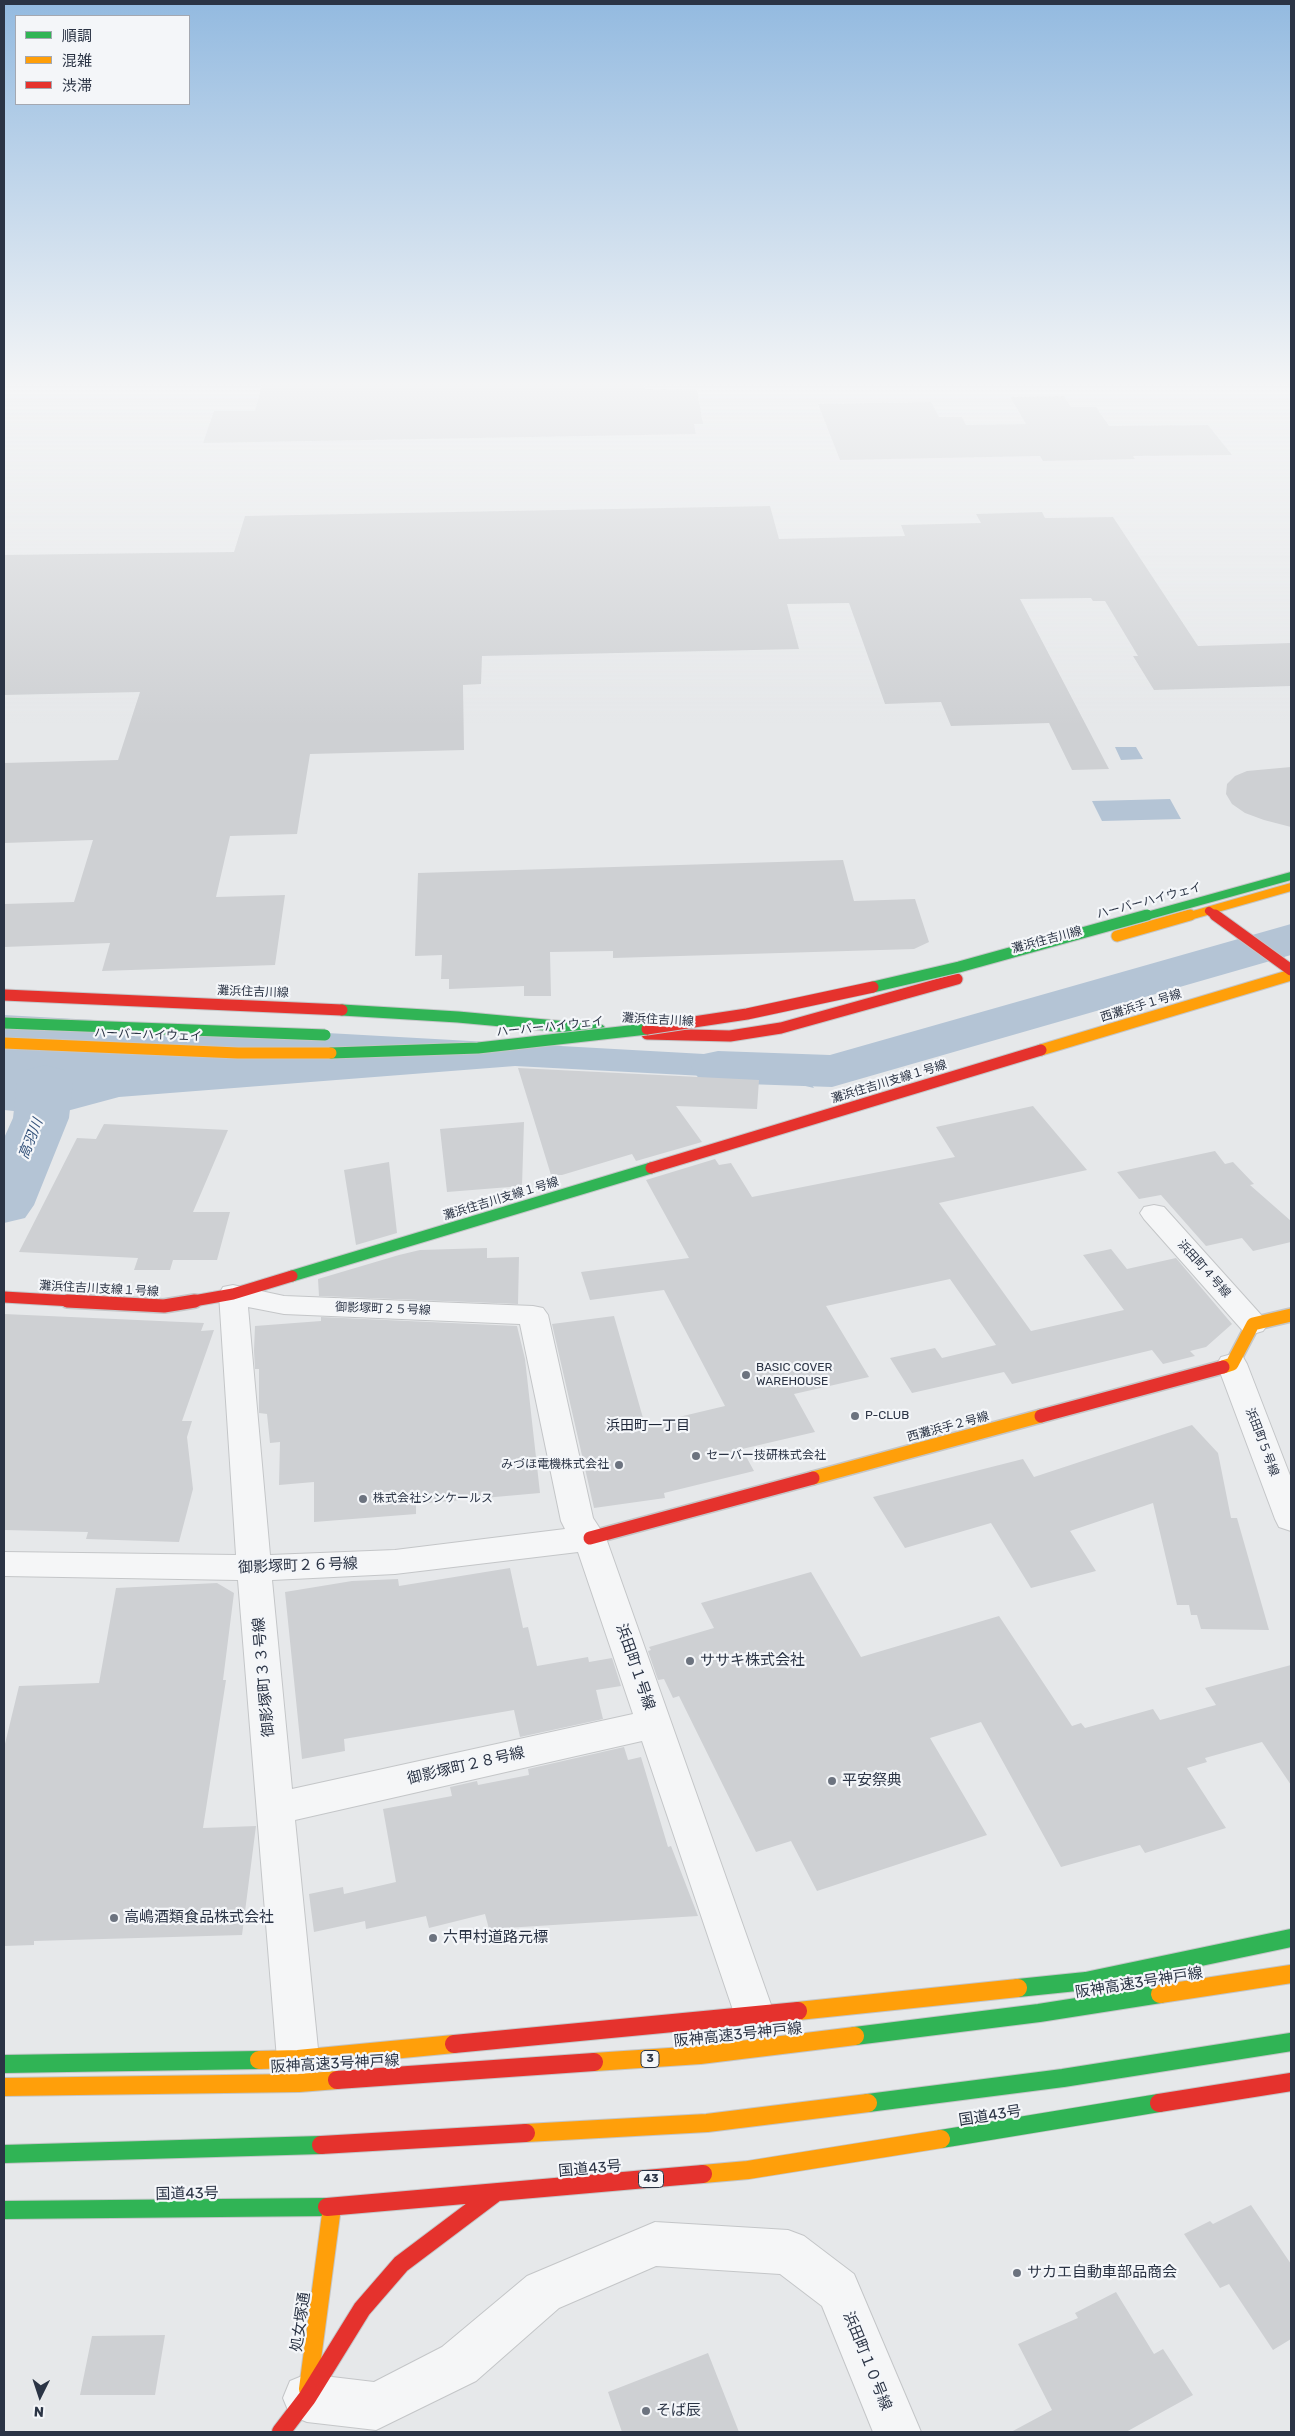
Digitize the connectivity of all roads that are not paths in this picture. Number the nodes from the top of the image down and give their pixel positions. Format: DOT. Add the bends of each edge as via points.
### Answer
graph roads {
  1 [pos="1291,866"];
  2 [pos="1291,876"];
  3 [pos="1291,888"];
  4 [pos="1209,911"];
  5 [pos="1291,970"];
  6 [pos="1291,975"];
  7 [pos="4,995"];
  8 [pos="665,1014"];
  9 [pos="611,1021"];
  10 [pos="4,1023"];
  11 [pos="481,1030"];
  12 [pos="340,1034"];
  13 [pos="4,1043"];
  14 [pos="998,1063"];
  15 [pos="1154,1213"];
  16 [pos="234,1294"];
  17 [pos="4,1297"];
  18 [pos="533,1315"];
  19 [pos="1291,1315"];
  20 [pos="1253,1324"];
  21 [pos="1232,1364"];
  22 [pos="1291,1518"];
  23 [pos="590,1538"];
  24 [pos="4,1564"];
  25 [pos="254,1568"];
  26 [pos="655,1724"];
  27 [pos="277,1808"];
  28 [pos="1291,1938"];
  29 [pos="1291,1974"];
  30 [pos="755,2016"];
  31 [pos="1291,2042"];
  32 [pos="298,2060"];
  33 [pos="4,2064"];
  34 [pos="1291,2082"];
  35 [pos="4,2087"];
  36 [pos="4,2154"];
  37 [pos="496,2192"];
  38 [pos="332,2207"];
  39 [pos="4,2210"];
  40 [pos="294,2415"];
  41 [pos="897,2432"];
  1 -- 8 [label="main road, ハーバーハイウェイ" via="948,960 782,996"];
  2 -- 13 [label="main road, ハーバーハイウェイ, bridge" via="950,970 747,1014 614,1034 478,1048 363,1053 238,1053"];
  3 -- 4 [label="main road, 灘浜住吉川線"];
  4 -- 5 [label="main road"];
  4 -- 7 [label="main road, 灘浜住吉川線" via="781,1028 730,1036 676,1036 327,1009"];
  6 -- 14 [label="main road, 西灘浜手１号線"];
  9 -- 11 [label="main road, ハーバーハイウェイ"];
  10 -- 12 [label="main road, ハーバーハイウェイ, bridge"];
  14 -- 16 [label="main road, 灘浜住吉川支線１号線"];
  15 -- 20 [label="street, 浜田町４号線"];
  16 -- 17 [label="main road, 灘浜住吉川支線１号線" via="164,1306"];
  16 -- 18 [label="street, 御影塚町２５号線" via="284,1305"];
  16 -- 25 [label="street, 御影塚町３３号線"];
  18 -- 23 [label="street, 浜田町１号線" via="577,1521"];
  19 -- 20 [label="main road"];
  20 -- 21 [label="main road"];
  21 -- 22 [label="street, 浜田町５号線"];
  21 -- 23 [label="main road, 西灘浜手２号線"];
  23 -- 25 [label="street, 御影塚町２６号線" via="395,1562"];
  23 -- 26 [label="street, 浜田町１号線"];
  24 -- 25 [label="street, 御影塚町２６号線"];
  25 -- 27 [label="street, 御影塚町３３号線"];
  26 -- 27 [label="street, 御影塚町２８号線"];
  26 -- 30 [label="street, 浜田町１号線"];
  27 -- 32 [label="street, 御影塚町３３号線"];
  28 -- 30 [label="main road" via="1086,1980"];
  29 -- 35 [label="main road, 阪神高速3号神戸線 / 3" via="1039,2013 700,2055 299,2082"];
  30 -- 32 [label="main road"];
  31 -- 36 [label="main road" via="1063,2078 707,2123 302,2146"];
  32 -- 33 [label="main road"];
  34 -- 37 [label="main road, 国道43号 / 43" via="748,2170"];
  37 -- 38 [label="main road, 国道43号 / 43"];
  37 -- 40 [label="main road" via="401,2264 362,2309"];
  38 -- 39 [label="main road, 国道43号 / 43"];
  38 -- 40 [label="main road, 処女塚通"];
  40 -- 41 [label="street, 浜田町１０号線" via="376,2406 459,2364 543,2292 655,2244 788,2252 838,2290"];
}
